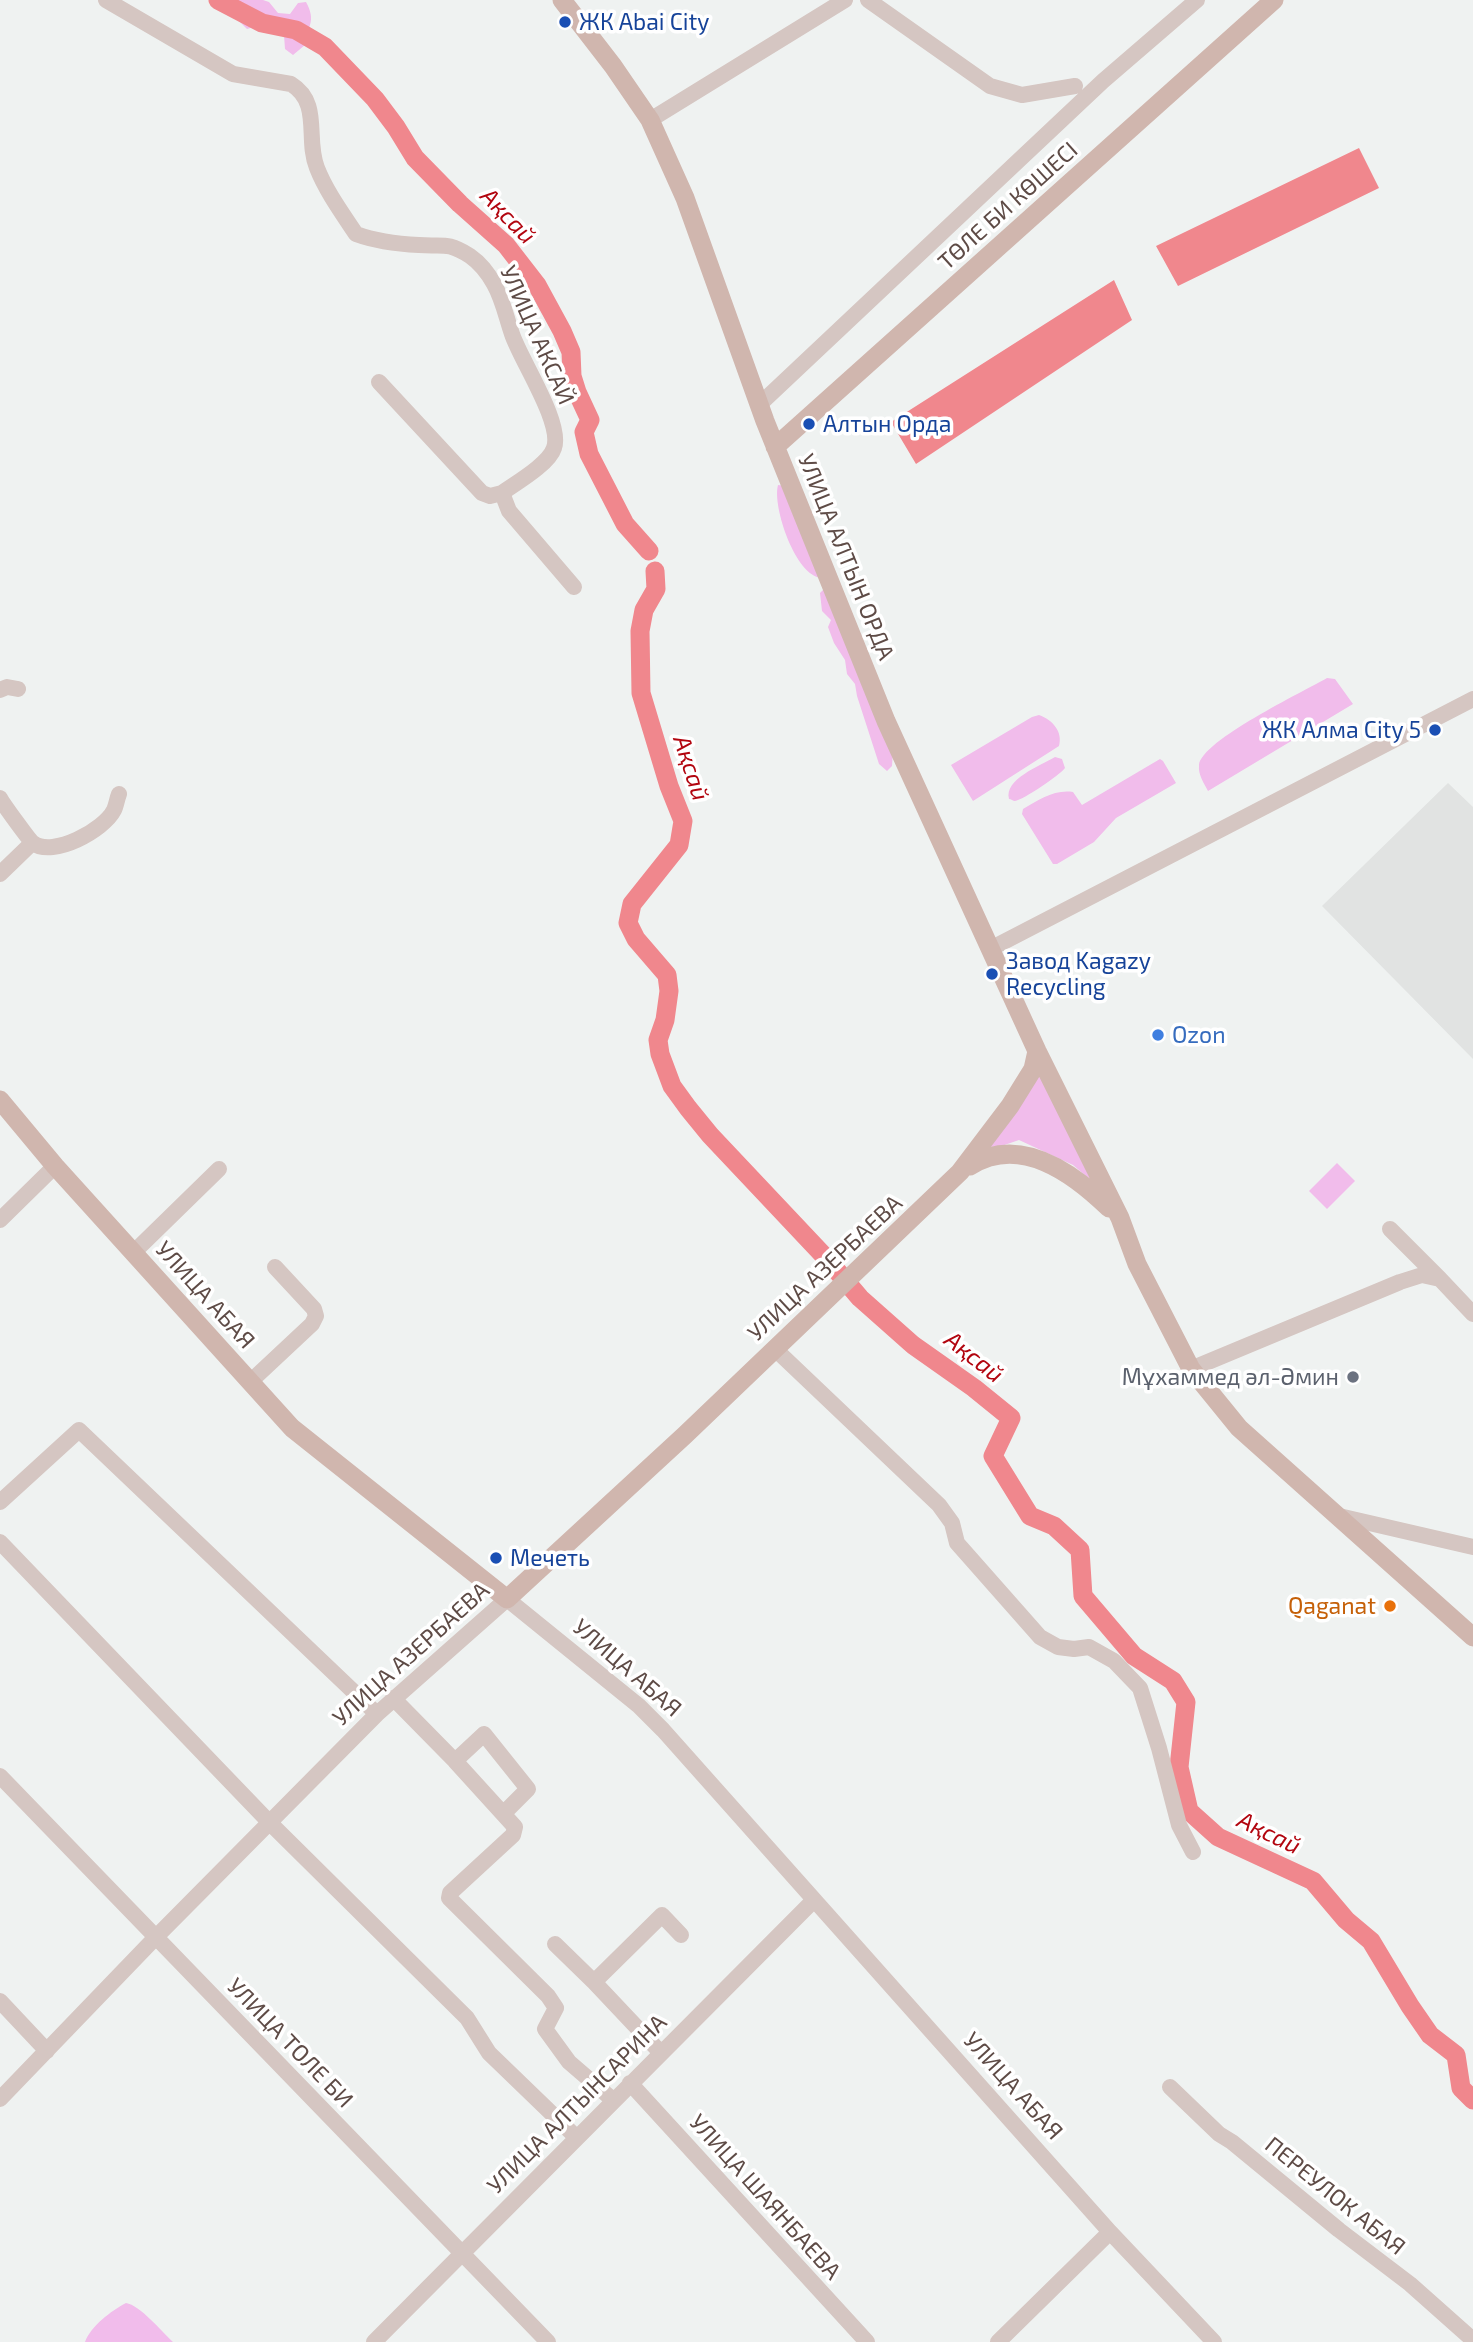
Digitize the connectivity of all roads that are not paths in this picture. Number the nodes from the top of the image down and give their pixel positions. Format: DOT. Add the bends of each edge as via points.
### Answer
graph roads {
  1 [pos="106,0"];
  2 [pos="562,0"];
  3 [pos="845,0"];
  4 [pos="868,0"];
  5 [pos="1197,0"];
  6 [pos="1274,0"];
  7 [pos="1075,86"];
  8 [pos="650,120"];
  9 [pos="379,382"];
  10 [pos="759,405"];
  11 [pos="775,447"];
  12 [pos="502,494"];
  13 [pos="575,587"];
  14 [pos="0,690"];
  15 [pos="18,690"];
  16 [pos="1473,699"];
  17 [pos="119,794"];
  18 [pos="0,798"];
  19 [pos="32,843"];
  20 [pos="0,874"];
  21 [pos="990,949"];
  22 [pos="1037,1051"];
  23 [pos="0,1100"];
  24 [pos="55,1166"];
  25 [pos="219,1169"];
  26 [pos="960,1172"];
  27 [pos="1119,1218"];
  28 [pos="0,1220"];
  29 [pos="1390,1229"];
  30 [pos="134,1253"];
  31 [pos="275,1266"];
  32 [pos="1440,1279"];
  33 [pos="1473,1314"];
  34 [pos="775,1349"];
  35 [pos="1191,1369"];
  36 [pos="250,1382"];
  37 [pos="0,1502"];
  38 [pos="1339,1516"];
  39 [pos="0,1542"];
  40 [pos="1473,1547"];
  41 [pos="507,1599"];
  42 [pos="1473,1637"];
  43 [pos="393,1698"];
  44 [pos="377,1714"];
  45 [pos="455,1761"];
  46 [pos="0,1776"];
  47 [pos="504,1814"];
  48 [pos="270,1823"];
  49 [pos="1193,1852"];
  50 [pos="814,1900"];
  51 [pos="681,1936"];
  52 [pos="156,1937"];
  53 [pos="555,1944"];
  54 [pos="594,1982"];
  55 [pos="0,2001"];
  56 [pos="47,2051"];
  57 [pos="661,2053"];
  58 [pos="630,2083"];
  59 [pos="1170,2087"];
  60 [pos="0,2099"];
  61 [pos="613,2100"];
  62 [pos="576,2137"];
  63 [pos="1110,2232"];
  64 [pos="461,2254"];
  65 [pos="1473,2340"];
  66 [pos="374,2342"];
  67 [pos="548,2342"];
  68 [pos="867,2342"];
  69 [pos="998,2342"];
  70 [pos="1214,2342"];
  1 -- 12 [label="street, УЛИЦА АКСАЙ" via="233,74 299,89 310,105 315,165 356,234 421,246 452,246 483,268 555,435 550,456"];
  2 -- 8 [label="main road, УЛИЦА АЛТЫН ОРДА"];
  3 -- 8 [label="street"];
  4 -- 7 [label="street" via="990,86 1022,95"];
  5 -- 10 [label="street, ТӨЛЕ БИ КӨШЕСІ" via="1103,81"];
  6 -- 11 [label="main road, ТӨЛЕ БИ КӨШЕСІ"];
  8 -- 10 [label="main road, УЛИЦА АЛТЫН ОРДА" via="685,198"];
  9 -- 12 [label="street" via="482,493"];
  10 -- 11 [label="main road, УЛИЦА АЛТЫН ОРДА"];
  11 -- 21 [label="main road, УЛИЦА АЛТЫН ОРДА" via="886,721"];
  12 -- 13 [label="street" via="509,511"];
  14 -- 15 [label="street"];
  16 -- 21 [label="street"];
  17 -- 19 [label="street" via="114,811 96,829 71,843 45,847"];
  18 -- 19 [label="street"];
  19 -- 20 [label="street"];
  21 -- 22 [label="main road, УЛИЦА АЛТЫН ОРДА"];
  22 -- 26 [label="main road, УЛИЦА АЗЕРБАЕВА" via="1033,1069 1010,1106"];
  22 -- 27 [label="main road, УЛИЦА АЛТЫН ОРДА"];
  23 -- 24 [label="main road, УЛИЦА АБАЯ"];
  24 -- 28 [label="street"];
  24 -- 30 [label="main road, УЛИЦА АБАЯ"];
  25 -- 30 [label="street"];
  26 -- 27 [label="main road, УЛИЦА АЗЕРБАЕВА" via="983,1158 1022,1154 1085,1185"];
  26 -- 34 [label="main road, УЛИЦА АЗЕРБАЕВА"];
  27 -- 35 [label="main road, УЛИЦА АЛТЫН ОРДА" via="1137,1264"];
  29 -- 32 [label="street"];
  30 -- 36 [label="main road, УЛИЦА АБАЯ"];
  31 -- 36 [label="street" via="316,1316"];
  32 -- 33 [label="street"];
  32 -- 35 [label="street" via="1422,1275 1400,1282"];
  34 -- 41 [label="main road, УЛИЦА АЗЕРБАЕВА"];
  34 -- 49 [label="street" via="939,1505 952,1523 957,1543 1040,1637 1058,1647 1089,1647 1114,1661 1140,1688 1179,1825"];
  35 -- 38 [label="main road, УЛИЦА АЛТЫН ОРДА" via="1239,1428"];
  36 -- 41 [label="main road, УЛИЦА АБАЯ" via="292,1428"];
  37 -- 44 [label="street" via="79,1430"];
  38 -- 40 [label="street"];
  38 -- 42 [label="main road, УЛИЦА АЛТЫН ОРДА"];
  39 -- 48 [label="street"];
  41 -- 43 [label="street, УЛИЦА АЗЕРБАЕВА"];
  41 -- 50 [label="street, УЛИЦА АБАЯ" via="639,1706"];
  43 -- 44 [label="street, УЛИЦА АЗЕРБАЕВА"];
  43 -- 45 [label="street"];
  44 -- 48 [label="street, УЛИЦА АЗЕРБАЕВА"];
  45 -- 47 [label="street"];
  45 -- 47 [label="street" via="484,1734 528,1789"];
  46 -- 52 [label="street, УЛИЦА ТОЛЕ БИ"];
  47 -- 61 [label="street" via="515,1827 513,1835 449,1898 548,1996 556,2008 545,2029 569,2062"];
  48 -- 52 [label="street, УЛИЦА АЗЕРБАЕВА"];
  48 -- 62 [label="street" via="467,2018 489,2053"];
  50 -- 57 [label="street, УЛИЦА АЛТЫНСАРИНА"];
  50 -- 63 [label="street, УЛИЦА АБАЯ"];
  51 -- 54 [label="street" via="662,1915"];
  52 -- 56 [label="street, УЛИЦА АЗЕРБАЕВА"];
  52 -- 64 [label="street, УЛИЦА ТОЛЕ БИ"];
  53 -- 54 [label="street"];
  54 -- 57 [label="street"];
  55 -- 56 [label="street"];
  56 -- 60 [label="street, УЛИЦА АЗЕРБАЕВА"];
  57 -- 58 [label="street, УЛИЦА АЛТЫНСАРИНА"];
  58 -- 61 [label="street, УЛИЦА АЛТЫНСАРИНА"];
  58 -- 68 [label="street, УЛИЦА ШАЯНБАЕВА"];
  59 -- 65 [label="street, ПЕРЕУЛОК АБАЯ" via="1219,2134 1410,2284"];
  61 -- 62 [label="street, УЛИЦА АЛТЫНСАРИНА"];
  62 -- 64 [label="street, УЛИЦА АЛТЫНСАРИНА"];
  63 -- 69 [label="street"];
  63 -- 70 [label="street, УЛИЦА АБАЯ"];
  64 -- 66 [label="street, УЛИЦА АЛТЫНСАРИНА"];
  64 -- 67 [label="street, УЛИЦА ТОЛЕ БИ"];
}
